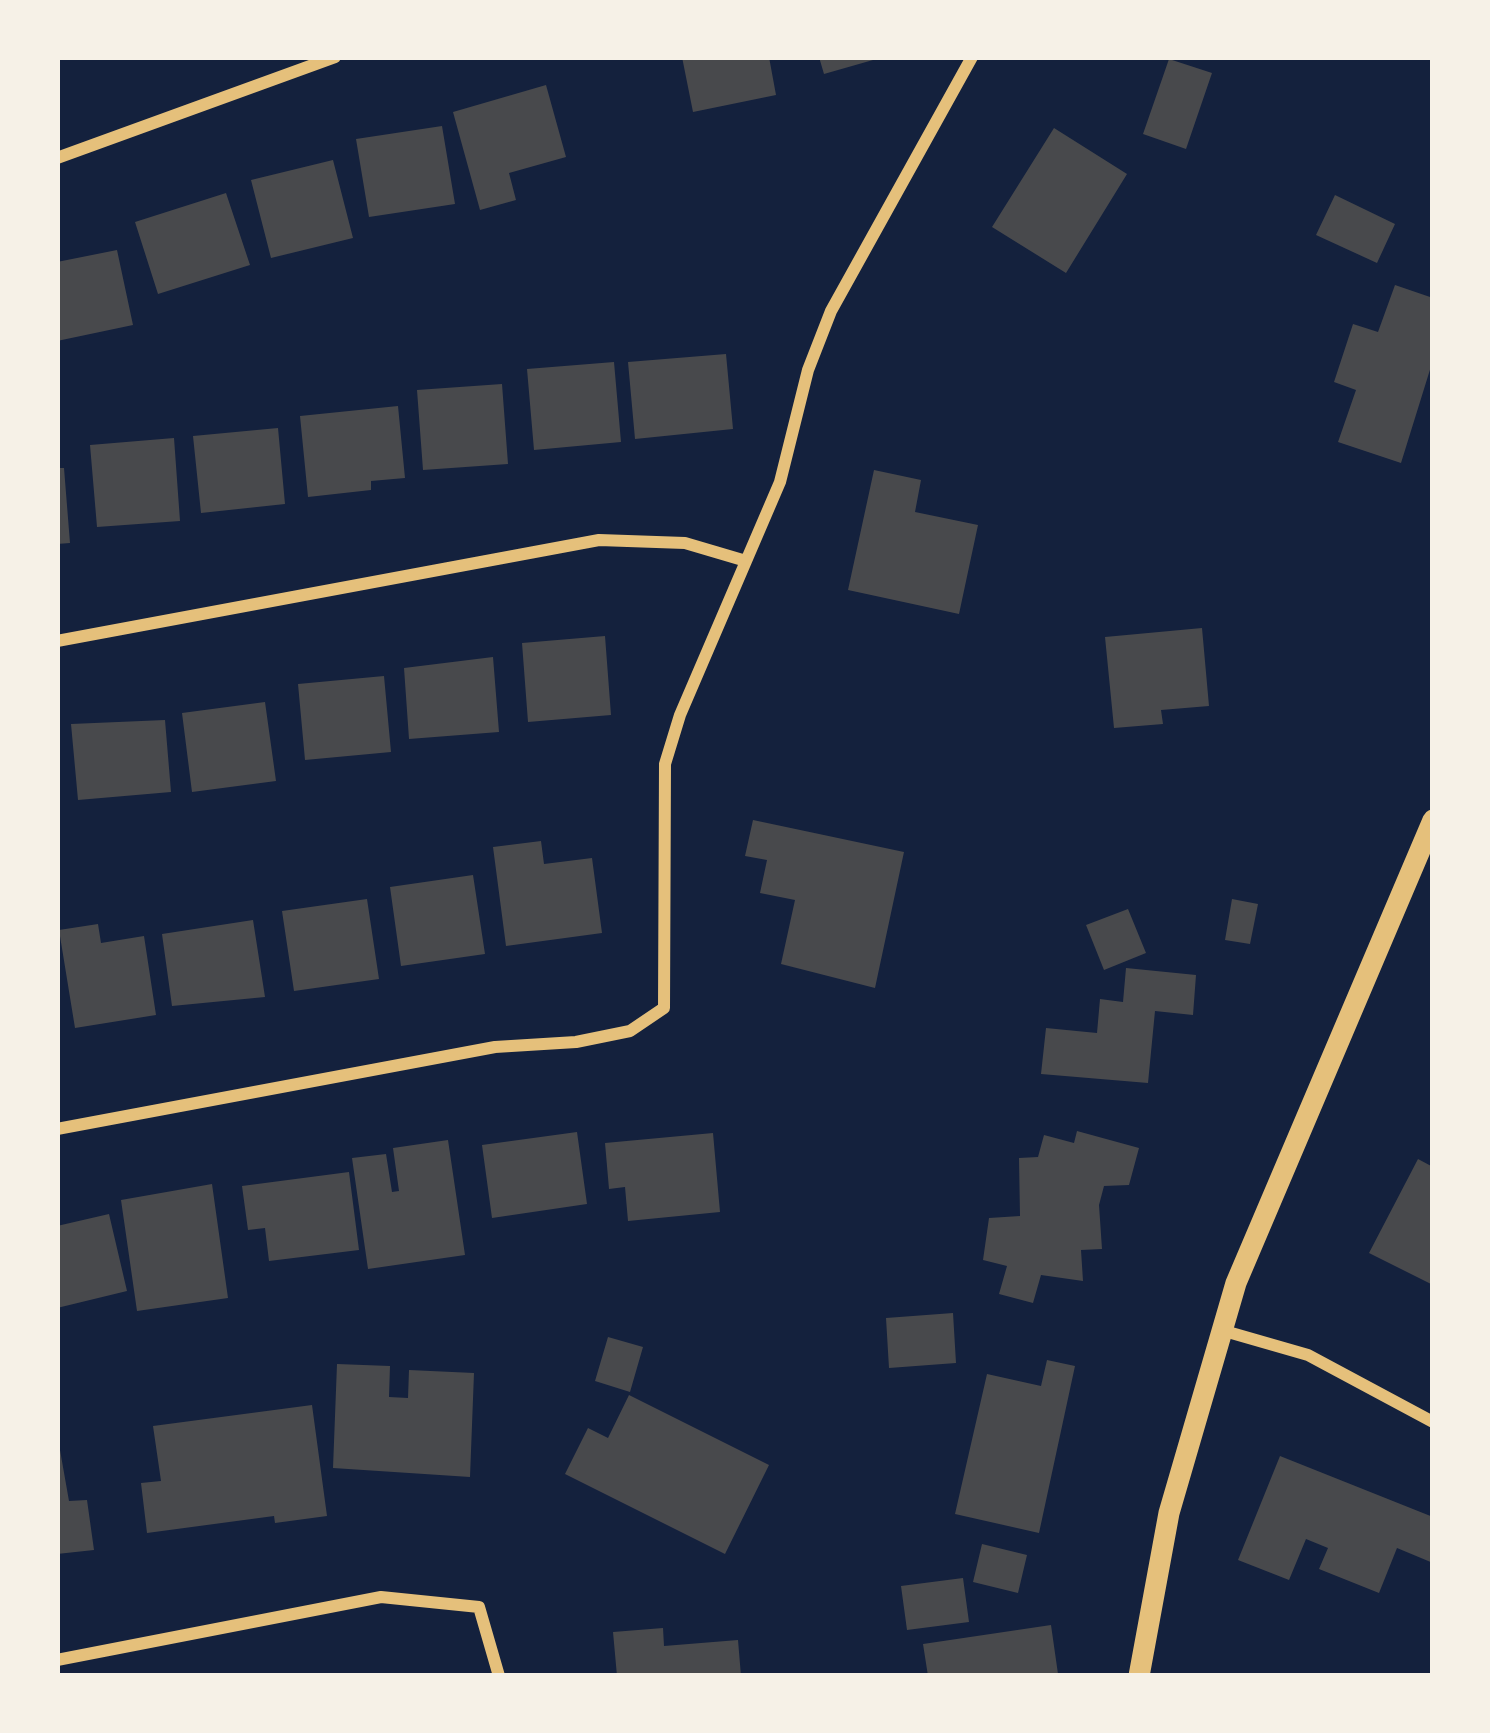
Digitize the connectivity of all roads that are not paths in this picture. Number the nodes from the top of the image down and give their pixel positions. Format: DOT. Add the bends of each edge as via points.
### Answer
graph roads {
  1 [pos="335,57"];
  2 [pos="972,57"];
  3 [pos="57,158"];
  4 [pos="746,561"];
  5 [pos="57,641"];
  6 [pos="1433,820"];
  7 [pos="57,1129"];
  8 [pos="1220,1330"];
  9 [pos="1433,1422"];
  10 [pos="57,1660"];
  11 [pos="499,1676"];
  12 [pos="1139,1676"];
  1 -- 3 [label="street"];
  2 -- 4 [label="street" via="831,311 780,482"];
  4 -- 5 [label="street" via="685,543 599,540"];
  4 -- 7 [label="street" via="665,764 664,1008 612,1035 495,1047"];
  6 -- 8 [label="street"];
  8 -- 9 [label="street" via="1308,1355"];
  8 -- 12 [label="street" via="1169,1514"];
  10 -- 11 [label="street" via="381,1597 478,1607"];
}
